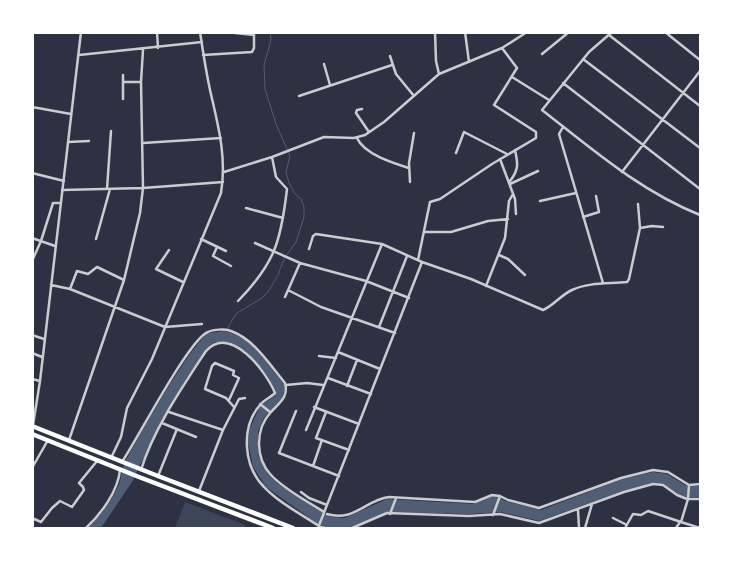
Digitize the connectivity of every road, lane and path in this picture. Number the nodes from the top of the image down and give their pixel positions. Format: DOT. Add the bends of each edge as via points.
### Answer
graph roads {
  1 [pos="81,32"];
  2 [pos="157,32"];
  3 [pos="200,32"];
  4 [pos="226,32"];
  5 [pos="435,32"];
  6 [pos="465,32"];
  7 [pos="569,32"];
  8 [pos="612,32"];
  9 [pos="666,32"];
  10 [pos="526,33"];
  11 [pos="254,34"];
  12 [pos="608,35"];
  13 [pos="202,42"];
  14 [pos="158,48"];
  15 [pos="502,48"];
  16 [pos="142,50"];
  17 [pos="542,54"];
  18 [pos="78,55"];
  19 [pos="204,56"];
  20 [pos="390,56"];
  21 [pos="583,59"];
  22 [pos="700,60"];
  23 [pos="469,62"];
  24 [pos="324,64"];
  25 [pos="392,65"];
  26 [pos="700,71"];
  27 [pos="439,74"];
  28 [pos="123,75"];
  29 [pos="512,77"];
  30 [pos="123,82"];
  31 [pos="141,82"];
  32 [pos="563,83"];
  33 [pos="330,84"];
  34 [pos="684,93"];
  35 [pos="299,96"];
  36 [pos="414,96"];
  37 [pos="123,99"];
  38 [pos="549,100"];
  39 [pos="700,106"];
  40 [pos="32,107"];
  41 [pos="362,109"];
  42 [pos="71,114"];
  43 [pos="663,120"];
  44 [pos="563,127"];
  45 [pos="111,131"];
  46 [pos="369,132"];
  47 [pos="414,133"];
  48 [pos="221,138"];
  49 [pos="357,138"];
  50 [pos="89,141"];
  51 [pos="68,142"];
  52 [pos="142,142"];
  53 [pos="643,145"];
  54 [pos="700,148"];
  55 [pos="515,150"];
  56 [pos="456,152"];
  57 [pos="507,154"];
  58 [pos="272,158"];
  59 [pos="500,159"];
  60 [pos="409,168"];
  61 [pos="538,171"];
  62 [pos="224,172"];
  63 [pos="622,172"];
  64 [pos="32,173"];
  65 [pos="64,181"];
  66 [pos="223,182"];
  67 [pos="410,182"];
  68 [pos="510,182"];
  69 [pos="143,188"];
  70 [pos="108,189"];
  71 [pos="700,189"];
  72 [pos="62,190"];
  73 [pos="576,193"];
  74 [pos="514,194"];
  75 [pos="596,196"];
  76 [pos="540,202"];
  77 [pos="61,203"];
  78 [pos="638,204"];
  79 [pos="246,208"];
  80 [pos="516,214"];
  81 [pos="700,215"];
  82 [pos="583,216"];
  83 [pos="283,218"];
  84 [pos="508,219"];
  85 [pos="663,227"];
  86 [pos="640,228"];
  87 [pos="424,232"];
  88 [pos="32,238"];
  89 [pos="96,239"];
  90 [pos="201,239"];
  91 [pos="41,241"];
  92 [pos="255,243"];
  93 [pos="382,244"];
  94 [pos="55,246"];
  95 [pos="217,247"];
  96 [pos="309,249"];
  97 [pos="169,250"];
  98 [pos="226,251"];
  99 [pos="274,251"];
  100 [pos="499,255"];
  101 [pos="407,256"];
  102 [pos="418,260"];
  103 [pos="32,261"];
  104 [pos="422,262"];
  105 [pos="300,263"];
  106 [pos="231,266"];
  107 [pos="525,275"];
  108 [pos="124,280"];
  109 [pos="366,281"];
  110 [pos="183,282"];
  111 [pos="602,283"];
  112 [pos="51,285"];
  113 [pos="486,286"];
  114 [pos="70,289"];
  115 [pos="288,290"];
  116 [pos="393,292"];
  117 [pos="285,297"];
  118 [pos="409,298"];
  119 [pos="238,301"];
  120 [pos="115,307"];
  121 [pos="352,317"];
  122 [pos="202,324"];
  123 [pos="165,326"];
  124 [pos="380,328"];
  125 [pos="394,333"];
  126 [pos="32,334"];
  127 [pos="44,339"];
  128 [pos="338,352"];
  129 [pos="32,353"];
  130 [pos="319,356"];
  131 [pos="42,357"];
  132 [pos="336,358"];
  133 [pos="357,360"];
  134 [pos="380,370"];
  135 [pos="328,378"];
  136 [pos="32,379"];
  137 [pos="40,381"];
  138 [pos="286,385"];
  139 [pos="323,385"];
  140 [pos="347,386"];
  141 [pos="371,394"];
  142 [pos="244,398"];
  143 [pos="229,400"];
  144 [pos="260,404"];
  145 [pos="234,407"];
  146 [pos="314,407"];
  147 [pos="169,412"];
  148 [pos="270,412"];
  149 [pos="296,412"];
  150 [pos="326,412"];
  151 [pos="162,423"];
  152 [pos="359,424"];
  153 [pos="33,426"];
  154 [pos="177,429"];
  155 [pos="223,430"];
  156 [pos="306,430"];
  157 [pos="32,434"];
  158 [pos="196,437"];
  159 [pos="48,440"];
  160 [pos="69,440"];
  161 [pos="322,440"];
  162 [pos="66,448"];
  163 [pos="349,450"];
  164 [pos="111,458"];
  165 [pos="97,461"];
  166 [pos="122,462"];
  167 [pos="313,466"];
  168 [pos="32,468"];
  169 [pos="120,470"];
  170 [pos="141,470"];
  171 [pos="158,476"];
  172 [pos="339,476"];
  173 [pos="700,484"];
  174 [pos="689,485"];
  175 [pos="198,492"];
  176 [pos="301,492"];
  177 [pos="500,496"];
  178 [pos="396,498"];
  179 [pos="688,499"];
  180 [pos="700,499"];
  181 [pos="592,504"];
  182 [pos="327,505"];
  183 [pos="578,510"];
  184 [pos="326,513"];
  185 [pos="390,514"];
  186 [pos="492,515"];
  187 [pos="32,518"];
  188 [pos="613,518"];
  189 [pos="270,520"];
  190 [pos="680,522"];
  191 [pos="627,525"];
  192 [pos="267,526"];
  193 [pos="86,528"];
  194 [pos="273,528"];
  195 [pos="293,528"];
  196 [pos="321,528"];
  197 [pos="352,528"];
  198 [pos="578,528"];
  199 [pos="585,528"];
  200 [pos="625,528"];
  201 [pos="676,528"];
  202 [pos="700,528"];
  1 -- 18 [label="street"];
  2 -- 14 [label="street"];
  3 -- 13 [label="street"];
  4 -- 11 [label="street"];
  5 -- 27 [label="street"];
  6 -- 23 [label="street"];
  7 -- 17 [label="street"];
  8 -- 12 [label="street"];
  9 -- 22 [label="street"];
  10 -- 15 [label="street"];
  11 -- 19 [label="street" via="252,52"];
  12 -- 21 [label="street"];
  12 -- 34 [label="street"];
  13 -- 14 [label="street"];
  13 -- 19 [label="street"];
  14 -- 16 [label="street"];
  15 -- 23 [label="street"];
  15 -- 29 [label="street" via="516,64"];
  16 -- 18 [label="street"];
  16 -- 31 [label="street"];
  18 -- 42 [label="street"];
  19 -- 48 [label="street"];
  20 -- 25 [label="street"];
  21 -- 32 [label="street"];
  21 -- 43 [label="street"];
  23 -- 27 [label="street"];
  24 -- 33 [label="street"];
  25 -- 33 [label="street"];
  25 -- 36 [label="street"];
  26 -- 34 [label="street"];
  27 -- 36 [label="street"];
  28 -- 30 [label="street"];
  29 -- 38 [label="street"];
  29 -- 55 [label="street" via="494,105 536,134 534,140"];
  30 -- 31 [label="street"];
  30 -- 37 [label="street"];
  31 -- 52 [label="street"];
  32 -- 38 [label="street"];
  32 -- 53 [label="street"];
  33 -- 35 [label="street"];
  34 -- 39 [label="street"];
  34 -- 43 [label="street"];
  36 -- 46 [label="street"];
  38 -- 44 [label="street" via="542,110"];
  40 -- 42 [label="street"];
  41 -- 46 [label="street" via="356,113"];
  42 -- 51 [label="street"];
  43 -- 53 [label="street"];
  43 -- 54 [label="street"];
  44 -- 63 [label="street"];
  44 -- 73 [label="street" via="559,134"];
  45 -- 70 [label="street"];
  46 -- 49 [label="street"];
  47 -- 60 [label="street"];
  48 -- 52 [label="street"];
  48 -- 62 [label="street"];
  49 -- 58 [label="street" via="324,137"];
  49 -- 60 [label="street" via="382,159"];
  50 -- 51 [label="street"];
  51 -- 65 [label="street"];
  52 -- 69 [label="street"];
  53 -- 63 [label="street"];
  53 -- 71 [label="street"];
  55 -- 57 [label="street"];
  55 -- 68 [label="street" via="518,164"];
  56 -- 57 [label="street" via="464,132"];
  57 -- 59 [label="street"];
  58 -- 62 [label="street"];
  58 -- 83 [label="street" via="276,177 287,189"];
  59 -- 68 [label="street"];
  59 -- 87 [label="street" via="440,199 430,202"];
  60 -- 67 [label="street"];
  61 -- 68 [label="street"];
  62 -- 66 [label="street"];
  63 -- 81 [label="street" via="653,192"];
  64 -- 65 [label="street"];
  65 -- 72 [label="street"];
  66 -- 69 [label="street"];
  66 -- 90 [label="street"];
  68 -- 74 [label="street"];
  69 -- 70 [label="street"];
  69 -- 108 [label="street"];
  70 -- 72 [label="street"];
  70 -- 89 [label="street"];
  72 -- 77 [label="street"];
  73 -- 76 [label="street"];
  73 -- 82 [label="street"];
  74 -- 80 [label="street"];
  74 -- 84 [label="street" via="509,200"];
  75 -- 82 [label="street" via="599,212"];
  77 -- 91 [label="street" via="53,202"];
  77 -- 94 [label="street"];
  78 -- 86 [label="street"];
  79 -- 83 [label="street"];
  82 -- 111 [label="street"];
  83 -- 99 [label="street"];
  84 -- 87 [label="street" via="451,232"];
  84 -- 100 [label="street"];
  85 -- 86 [label="street"];
  86 -- 111 [label="street" via="627,282"];
  87 -- 102 [label="street"];
  88 -- 91 [label="street"];
  90 -- 95 [label="street"];
  90 -- 110 [label="street"];
  91 -- 94 [label="street"];
  91 -- 103 [label="street"];
  92 -- 99 [label="street"];
  93 -- 96 [label="street" via="316,234"];
  93 -- 101 [label="street"];
  93 -- 109 [label="street"];
  94 -- 112 [label="street"];
  95 -- 98 [label="street"];
  95 -- 106 [label="street" via="213,256"];
  97 -- 110 [label="street" via="156,270"];
  99 -- 105 [label="street"];
  99 -- 119 [label="street" via="261,276"];
  100 -- 107 [label="street"];
  100 -- 113 [label="street"];
  101 -- 102 [label="street"];
  101 -- 116 [label="street"];
  102 -- 104 [label="street"];
  104 -- 113 [label="street"];
  104 -- 118 [label="street"];
  105 -- 109 [label="street"];
  105 -- 115 [label="street"];
  108 -- 114 [label="street" via="97,267 88,274 77,271"];
  108 -- 120 [label="street"];
  109 -- 116 [label="street"];
  109 -- 121 [label="street"];
  110 -- 123 [label="street"];
  111 -- 113 [label="street" via="573,290 543,310"];
  112 -- 114 [label="street"];
  112 -- 127 [label="street"];
  114 -- 120 [label="street"];
  115 -- 117 [label="street"];
  115 -- 121 [label="street" via="321,307"];
  116 -- 118 [label="street"];
  116 -- 124 [label="street"];
  118 -- 125 [label="street"];
  120 -- 123 [label="street"];
  120 -- 160 [label="street"];
  121 -- 124 [label="street"];
  121 -- 128 [label="street"];
  122 -- 123 [label="street"];
  123 -- 164 [label="street" via="127,408 121,437"];
  124 -- 125 [label="street"];
  125 -- 134 [label="street"];
  126 -- 127 [label="street"];
  127 -- 131 [label="street"];
  128 -- 132 [label="street"];
  128 -- 133 [label="street"];
  129 -- 131 [label="street"];
  130 -- 132 [label="street"];
  131 -- 137 [label="street"];
  132 -- 135 [label="street"];
  133 -- 134 [label="street"];
  133 -- 140 [label="street"];
  134 -- 141 [label="street"];
  135 -- 139 [label="street"];
  135 -- 140 [label="street"];
  136 -- 137 [label="street"];
  137 -- 153 [label="street"];
  138 -- 139 [label="street"];
  138 -- 148 [label="street" via="284,399"];
  138 -- 166 [label="street" via="251,343 230,330 208,332 196,342"];
  139 -- 146 [label="street"];
  140 -- 141 [label="street"];
  141 -- 152 [label="street"];
  142 -- 145 [label="street" via="239,398"];
  143 -- 143 [label="street" via="205,388 215,364 234,371 233,375 239,378"];
  143 -- 145 [label="street"];
  144 -- 147 [label="street" via="275,393 266,376 244,352 221,343 206,352"];
  144 -- 148 [label="street"];
  144 -- 196 [label="street" via="246,436 252,468 265,488"];
  145 -- 155 [label="street"];
  146 -- 150 [label="street"];
  146 -- 156 [label="street"];
  147 -- 151 [label="street"];
  147 -- 155 [label="street"];
  148 -- 184 [label="street" via="262,424 259,439 265,466 279,482"];
  149 -- 167 [label="street" via="279,453"];
  150 -- 152 [label="street"];
  150 -- 161 [label="street" via="316,438"];
  151 -- 154 [label="street"];
  151 -- 170 [label="street"];
  152 -- 163 [label="street"];
  153 -- 160 [label="main road"];
  154 -- 158 [label="street"];
  154 -- 171 [label="street"];
  155 -- 175 [label="street"];
  157 -- 159 [label="main road"];
  159 -- 162 [label="main road"];
  159 -- 168 [label="street"];
  160 -- 162 [label="main road"];
  160 -- 164 [label="main road"];
  161 -- 163 [label="street"];
  161 -- 167 [label="street"];
  162 -- 165 [label="main road"];
  163 -- 172 [label="street"];
  164 -- 166 [label="main road"];
  165 -- 169 [label="main road"];
  165 -- 187 [label="street" via="79,483 84,490 72,507 60,501 41,522"];
  166 -- 170 [label="main road"];
  167 -- 172 [label="street"];
  169 -- 192 [label="main road"];
  169 -- 193 [label="street" via="112,494"];
  170 -- 171 [label="main road"];
  171 -- 175 [label="main road"];
  172 -- 182 [label="street"];
  173 -- 174 [label="street"];
  174 -- 177 [label="street" via="668,472 657,470 621,478 542,508"];
  174 -- 179 [label="street"];
  175 -- 189 [label="main road"];
  176 -- 182 [label="street"];
  177 -- 178 [label="street" via="492,495 475,502"];
  177 -- 186 [label="street"];
  178 -- 184 [label="street" via="386,497 345,516"];
  178 -- 185 [label="street"];
  179 -- 180 [label="street"];
  179 -- 181 [label="street" via="663,485 653,484"];
  179 -- 190 [label="street"];
  181 -- 183 [label="street"];
  181 -- 199 [label="street"];
  182 -- 184 [label="street"];
  183 -- 186 [label="street" via="539,523 505,514"];
  183 -- 198 [label="street"];
  184 -- 196 [label="street"];
  185 -- 186 [label="street"];
  185 -- 197 [label="street"];
  188 -- 191 [label="street"];
  189 -- 192 [label="main road"];
  189 -- 195 [label="main road"];
  190 -- 191 [label="street" via="648,511 641,515 633,514"];
  190 -- 201 [label="street"];
  190 -- 202 [label="street"];
  191 -- 200 [label="street"];
  192 -- 194 [label="main road"];
}
